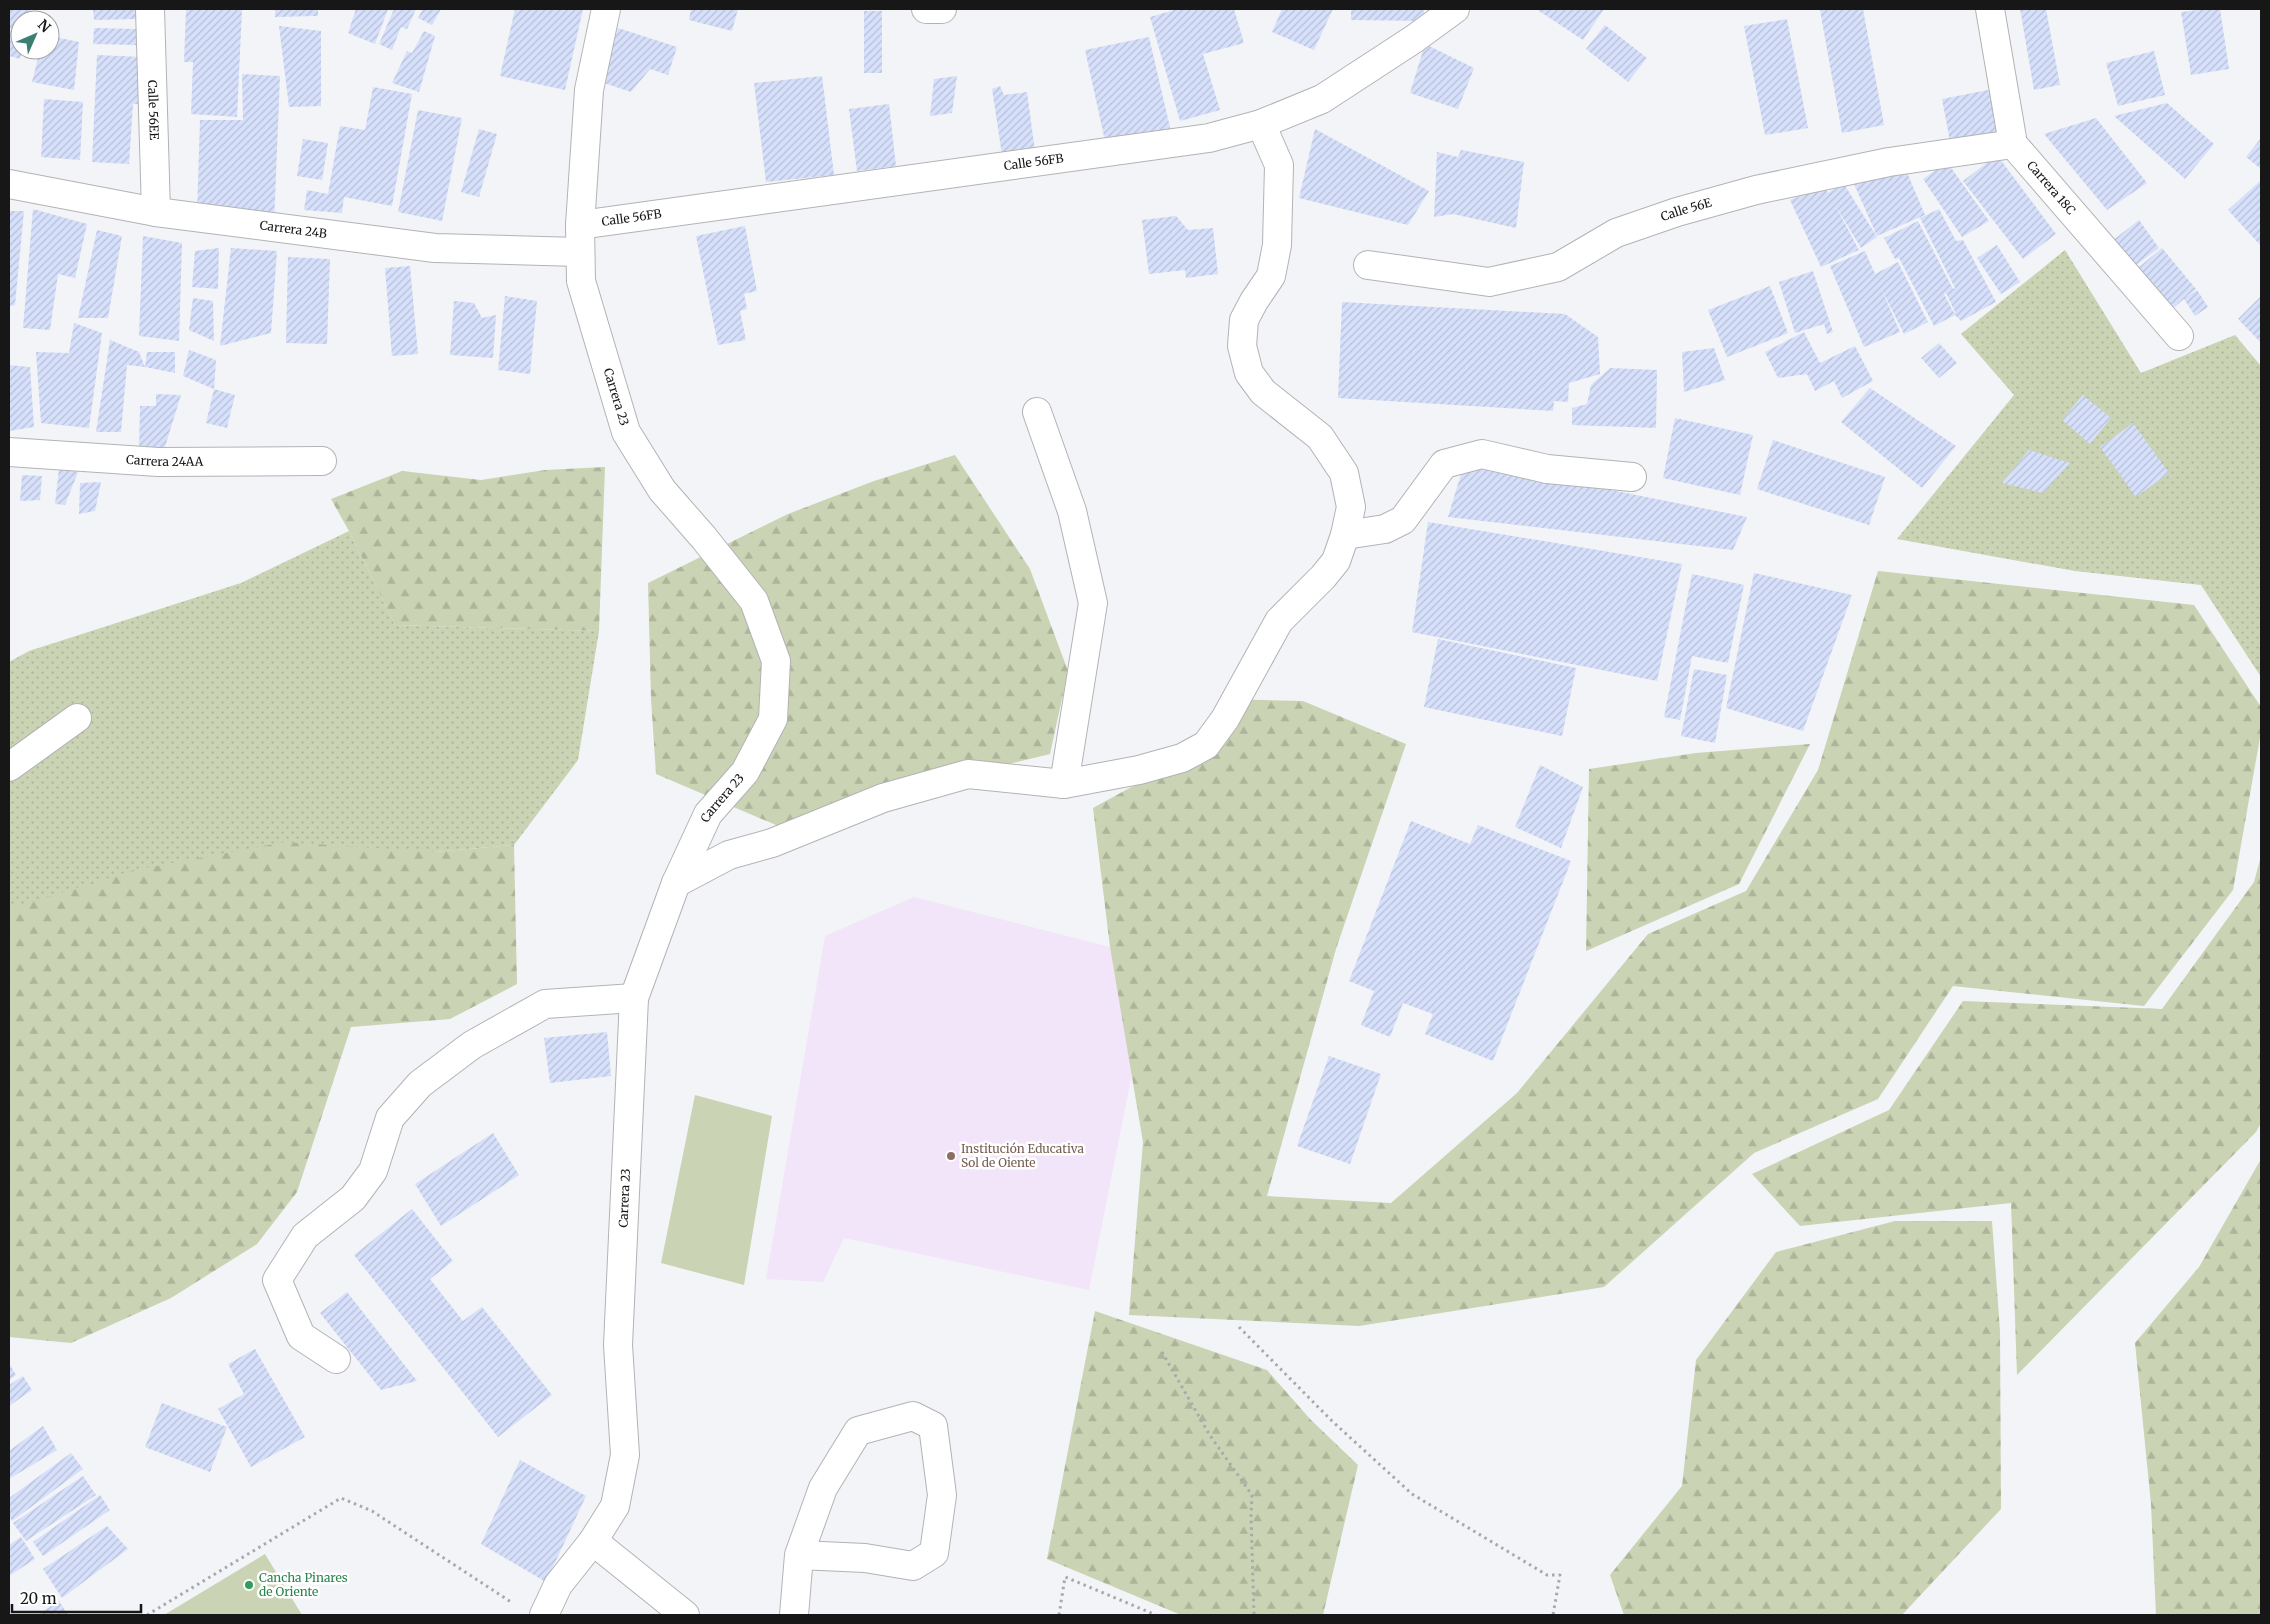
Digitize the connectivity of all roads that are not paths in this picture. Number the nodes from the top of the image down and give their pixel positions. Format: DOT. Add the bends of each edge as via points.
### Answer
graph roads {
  1 [pos="150,9"];
  2 [pos="606,9"];
  3 [pos="926,9"];
  4 [pos="942,9"];
  5 [pos="1455,9"];
  6 [pos="1990,9"];
  7 [pos="1261,124"];
  8 [pos="2013,144"];
  9 [pos="9,184"];
  10 [pos="156,212"];
  11 [pos="580,225"];
  12 [pos="579,252"];
  13 [pos="1368,266"];
  14 [pos="2179,336"];
  15 [pos="1037,412"];
  16 [pos="9,452"];
  17 [pos="322,460"];
  18 [pos="1632,477"];
  19 [pos="1345,535"];
  20 [pos="77,718"];
  21 [pos="9,767"];
  22 [pos="1064,784"];
  23 [pos="676,883"];
  24 [pos="634,998"];
  25 [pos="336,1359"];
  26 [pos="593,1541"];
  27 [pos="800,1555"];
  28 [pos="544,1615"];
  29 [pos="685,1615"];
  30 [pos="794,1615"];
  1 -- 10 [label="street, Calle 56EE"];
  2 -- 11 [label="street, Carrera 23" via="590,90"];
  3 -- 4 [label="street"];
  5 -- 7 [label="street, Calle 56FB" via="1322,99"];
  6 -- 8 [label="street"];
  7 -- 11 [label="street, Calle 56FB" via="1210,138"];
  7 -- 19 [label="street" via="1279,165 1277,245 1271,276 1244,320 1242,346 1249,373 1264,392 1320,437 1344,474 1351,507"];
  8 -- 13 [label="street, Calle 56E" via="1889,162 1756,190 1616,233 1558,266 1489,282"];
  8 -- 14 [label="street, Carrera 18C"];
  9 -- 10 [label="street, Carrera 24B"];
  10 -- 12 [label="street, Carrera 24B" via="435,248"];
  11 -- 12 [label="street, Carrera 23"];
  12 -- 23 [label="street, Carrera 23" via="581,281 626,432 662,490 754,601 776,661 772,719 745,772 708,814"];
  15 -- 22 [label="street" via="1072,511 1093,603"];
  16 -- 17 [label="street, Carrera 24AA" via="158,462"];
  18 -- 19 [label="street" via="1546,468 1482,454 1444,464 1403,520 1385,529"];
  19 -- 22 [label="street" via="1336,561 1279,621 1225,719 1206,745 1182,758 1139,770"];
  20 -- 21 [label="street"];
  22 -- 23 [label="street" via="968,774 883,798 772,843 729,855"];
  23 -- 24 [label="street, Carrera 23"];
  24 -- 25 [label="street" via="545,1004 472,1045 420,1084 390,1118 373,1171 353,1198 305,1236 277,1280 301,1336"];
  24 -- 26 [label="street, Carrera 23" via="618,1345 625,1455 615,1506"];
  26 -- 28 [label="street, Carrera 23" via="558,1585"];
  26 -- 29 [label="street"];
  27 -- 27 [label="street" via="865,1558 913,1566 934,1553 942,1495 933,1426 913,1416 858,1431 823,1488"];
  27 -- 30 [label="street"];
}
